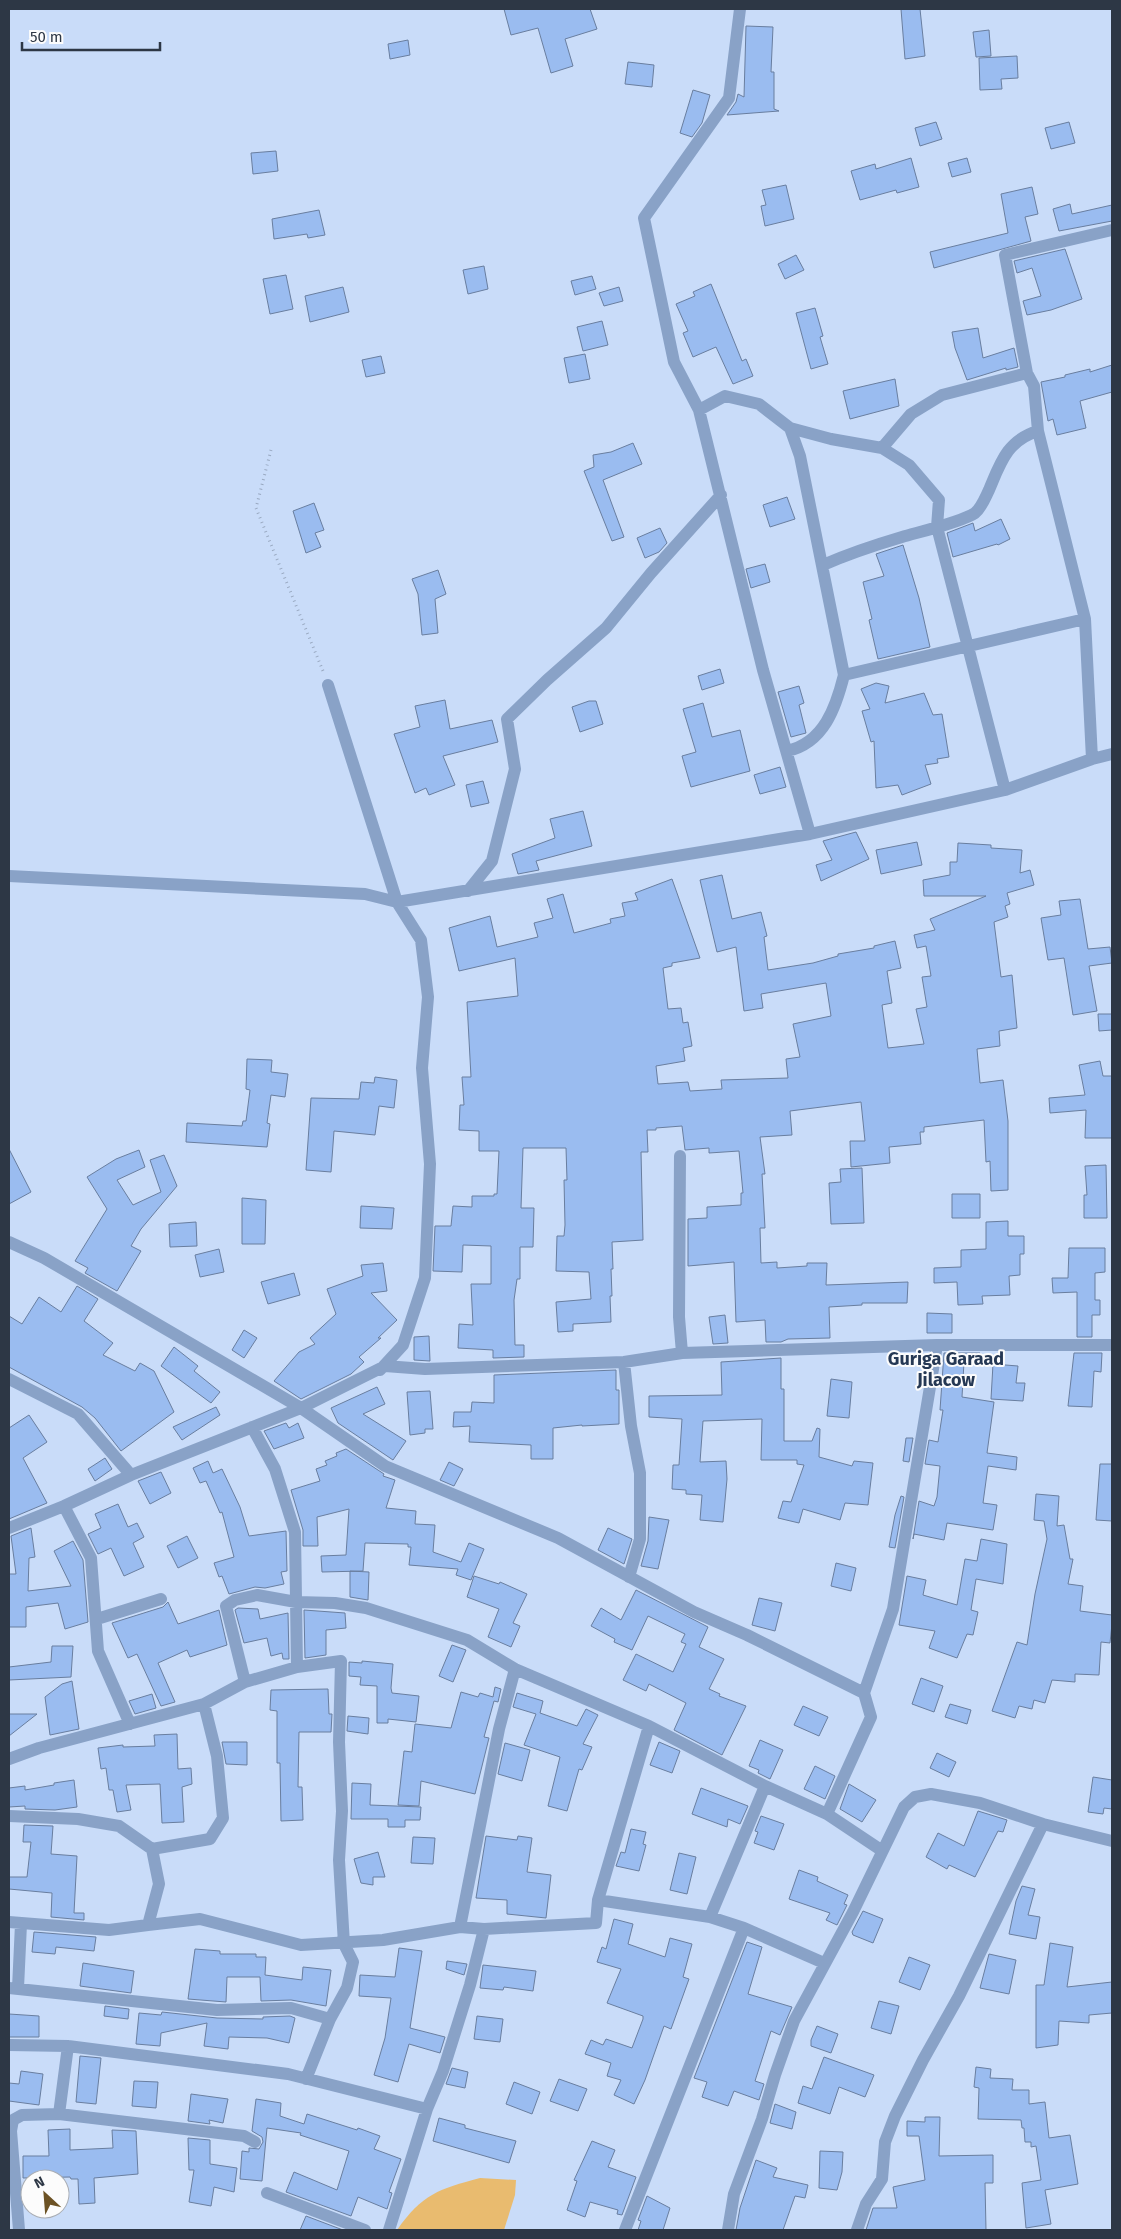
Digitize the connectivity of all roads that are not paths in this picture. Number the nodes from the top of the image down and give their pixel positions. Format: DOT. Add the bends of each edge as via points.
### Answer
graph roads {
  1 [pos="740,9"];
  2 [pos="1112,230"];
  3 [pos="1027,373"];
  4 [pos="699,410"];
  5 [pos="790,428"];
  6 [pos="1038,432"];
  7 [pos="882,448"];
  8 [pos="721,495"];
  9 [pos="938,527"];
  10 [pos="823,565"];
  11 [pos="1085,619"];
  12 [pos="967,646"];
  13 [pos="844,675"];
  14 [pos="328,684"];
  15 [pos="787,751"];
  16 [pos="1112,754"];
  17 [pos="1092,758"];
  18 [pos="1005,790"];
  19 [pos="810,834"];
  20 [pos="9,876"];
  21 [pos="468,891"];
  22 [pos="397,902"];
  23 [pos="680,1156"];
  24 [pos="9,1242"];
  25 [pos="937,1345"];
  26 [pos="1112,1345"];
  27 [pos="682,1353"];
  28 [pos="624,1362"];
  29 [pos="380,1370"];
  30 [pos="9,1379"];
  31 [pos="301,1408"];
  32 [pos="252,1427"];
  33 [pos="131,1475"];
  34 [pos="64,1506"];
  35 [pos="9,1528"];
  36 [pos="629,1577"];
  37 [pos="161,1599"];
  38 [pos="296,1602"];
  39 [pos="97,1619"];
  40 [pos="297,1667"];
  41 [pos="515,1669"];
  42 [pos="245,1682"];
  43 [pos="864,1693"];
  44 [pos="204,1704"];
  45 [pos="130,1724"];
  46 [pos="649,1726"];
  47 [pos="9,1759"];
  48 [pos="765,1786"];
  49 [pos="827,1814"];
  50 [pos="9,1816"];
  51 [pos="1043,1824"];
  52 [pos="1112,1841"];
  53 [pos="152,1849"];
  54 [pos="881,1850"];
  55 [pos="598,1900"];
  56 [pos="710,1917"];
  57 [pos="15,1923"];
  58 [pos="148,1925"];
  59 [pos="460,1927"];
  60 [pos="744,1928"];
  61 [pos="484,1930"];
  62 [pos="344,1944"];
  63 [pos="824,1963"];
  64 [pos="13,1988"];
  65 [pos="330,2019"];
  66 [pos="9,2045"];
  67 [pos="68,2046"];
  68 [pos="306,2079"];
  69 [pos="427,2109"];
  70 [pos="59,2114"];
  71 [pos="255,2142"];
  72 [pos="267,2194"];
  73 [pos="19,2230"];
  74 [pos="365,2230"];
  75 [pos="389,2230"];
  76 [pos="624,2230"];
  77 [pos="728,2230"];
  78 [pos="857,2230"];
  1 -- 4 [label="street" via="729,98 644,218 674,362"];
  2 -- 3 [label="street" via="1005,255"];
  3 -- 6 [label="street" via="1034,386"];
  3 -- 7 [label="street" via="942,395 911,414"];
  4 -- 5 [label="street" via="725,396 760,404"];
  4 -- 8 [label="street"];
  5 -- 7 [label="street"];
  5 -- 10 [label="street" via="800,456"];
  6 -- 9 [label="street" via="1014,442 974,514"];
  6 -- 11 [label="street"];
  7 -- 9 [label="street" via="909,465 939,500"];
  8 -- 15 [label="street" via="763,670"];
  8 -- 21 [label="street" via="606,628 508,719 515,769 492,861"];
  9 -- 10 [label="street" via="877,544"];
  9 -- 12 [label="street"];
  10 -- 13 [label="street"];
  11 -- 12 [label="street"];
  11 -- 17 [label="street"];
  12 -- 13 [label="street"];
  12 -- 18 [label="street"];
  13 -- 15 [label="street" via="829,720 817,735 798,749"];
  14 -- 22 [label="street"];
  15 -- 19 [label="street"];
  16 -- 17 [label="street"];
  17 -- 18 [label="street"];
  18 -- 19 [label="street"];
  19 -- 21 [label="street"];
  20 -- 22 [label="street" via="365,894"];
  21 -- 22 [label="street"];
  22 -- 29 [label="street" via="420,940 428,997 422,1068 430,1164 425,1278 404,1344"];
  23 -- 27 [label="street" via="679,1317"];
  24 -- 31 [label="street" via="44,1258"];
  25 -- 26 [label="street"];
  25 -- 27 [label="street"];
  25 -- 43 [label="street" via="893,1609"];
  27 -- 28 [label="street"];
  28 -- 29 [label="street" via="425,1369 385,1366"];
  28 -- 36 [label="street" via="640,1473 640,1539"];
  29 -- 31 [label="street"];
  30 -- 33 [label="street" via="78,1414"];
  31 -- 32 [label="street"];
  31 -- 36 [label="street" via="385,1466 558,1538"];
  32 -- 33 [label="street"];
  32 -- 38 [label="street" via="275,1469 296,1532"];
  33 -- 34 [label="street"];
  34 -- 35 [label="street"];
  34 -- 39 [label="street" via="91,1558"];
  36 -- 43 [label="street" via="694,1612"];
  37 -- 39 [label="street"];
  38 -- 40 [label="street"];
  38 -- 41 [label="street" via="366,1608 467,1640"];
  38 -- 42 [label="street" via="257,1595 226,1606"];
  39 -- 45 [label="street" via="98,1651"];
  40 -- 42 [label="street"];
  40 -- 62 [label="street" via="341,1661 339,1742 342,1811 339,1860"];
  41 -- 46 [label="street"];
  41 -- 59 [label="street" via="499,1729"];
  42 -- 44 [label="street"];
  43 -- 49 [label="street" via="871,1717"];
  44 -- 45 [label="street"];
  44 -- 53 [label="street" via="216,1756 223,1818 210,1839"];
  45 -- 47 [label="street"];
  46 -- 48 [label="street"];
  46 -- 55 [label="street"];
  48 -- 49 [label="street"];
  48 -- 56 [label="street"];
  49 -- 54 [label="street"];
  50 -- 53 [label="street" via="118,1826"];
  51 -- 52 [label="street"];
  51 -- 54 [label="street" via="980,1803 931,1794 915,1797 904,1807"];
  51 -- 78 [label="street" via="895,2116 885,2142 882,2179 866,2204"];
  53 -- 58 [label="street" via="159,1884"];
  54 -- 63 [label="street"];
  55 -- 56 [label="street"];
  55 -- 61 [label="street" via="596,1923"];
  56 -- 60 [label="street"];
  57 -- 58 [label="street" via="109,1930"];
  57 -- 64 [label="street"];
  58 -- 62 [label="street" via="200,1920 301,1946"];
  59 -- 61 [label="street"];
  59 -- 62 [label="street"];
  60 -- 63 [label="street"];
  60 -- 76 [label="street"];
  61 -- 69 [label="street" via="443,2071"];
  62 -- 65 [label="street" via="353,1962 347,1988"];
  63 -- 77 [label="street" via="794,2021 734,2194"];
  64 -- 65 [label="street" via="217,2010 291,2008"];
  65 -- 68 [label="street"];
  66 -- 67 [label="street"];
  67 -- 68 [label="street"];
  67 -- 70 [label="street"];
  68 -- 69 [label="street"];
  69 -- 75 [label="street"];
  70 -- 71 [label="street" via="244,2136"];
  70 -- 73 [label="street" via="22,2115 13,2120 11,2131"];
  72 -- 74 [label="street"];
}
